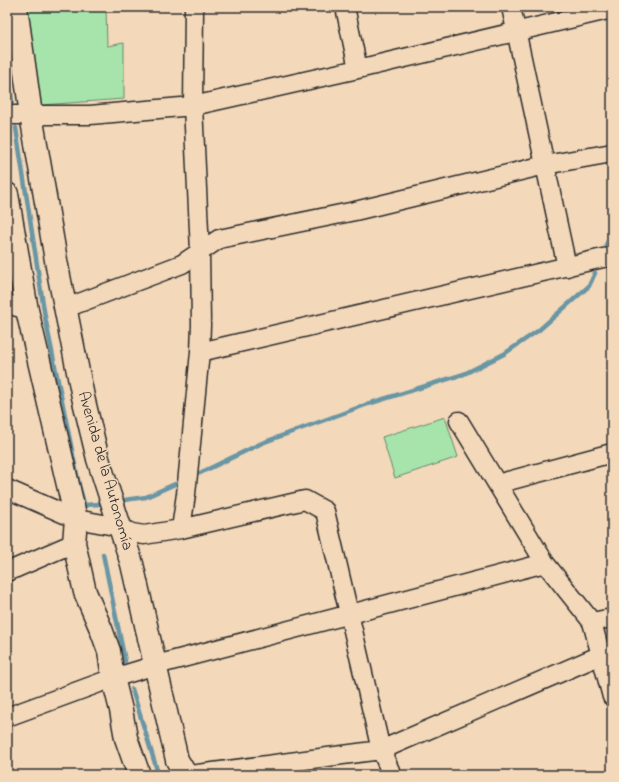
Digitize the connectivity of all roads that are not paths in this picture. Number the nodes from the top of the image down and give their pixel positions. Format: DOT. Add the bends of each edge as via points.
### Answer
graph roads {
  1 [pos="16,7"];
  2 [pos="194,7"];
  3 [pos="345,7"];
  4 [pos="511,7"];
  5 [pos="612,9"];
  6 [pos="517,31"];
  7 [pos="358,69"];
  8 [pos="193,106"];
  9 [pos="7,115"];
  10 [pos="31,115"];
  11 [pos="612,153"];
  12 [pos="545,165"];
  13 [pos="7,194"];
  14 [pos="200,251"];
  15 [pos="612,257"];
  16 [pos="567,267"];
  17 [pos="17,307"];
  18 [pos="66,308"];
  19 [pos="200,352"];
  20 [pos="459,421"];
  21 [pos="612,453"];
  22 [pos="497,484"];
  23 [pos="7,489"];
  24 [pos="76,519"];
  25 [pos="120,527"];
  26 [pos="182,528"];
  27 [pos="74,543"];
  28 [pos="545,563"];
  29 [pos="7,572"];
  30 [pos="349,613"];
  31 [pos="612,618"];
  32 [pos="592,622"];
  33 [pos="601,655"];
  34 [pos="156,665"];
  35 [pos="113,678"];
  36 [pos="612,697"];
  37 [pos="7,717"];
  38 [pos="381,750"];
  39 [pos="139,775"];
  40 [pos="186,775"];
  41 [pos="190,775"];
  42 [pos="392,775"];
  1 -- 10 [label="street, Avenida de la Autonomía"];
  2 -- 8 [label="street"];
  3 -- 7 [label="street"];
  4 -- 6 [label="street"];
  5 -- 6 [label="street"];
  6 -- 7 [label="street"];
  6 -- 12 [label="street"];
  7 -- 8 [label="street"];
  8 -- 10 [label="street" via="90,115"];
  8 -- 14 [label="street"];
  9 -- 10 [label="street"];
  10 -- 18 [label="street, Avenida de la Autonomía"];
  11 -- 12 [label="street"];
  12 -- 14 [label="street" via="355,211 219,239"];
  12 -- 16 [label="street"];
  13 -- 17 [label="street"];
  14 -- 18 [label="street" via="182,264"];
  14 -- 19 [label="street"];
  15 -- 16 [label="street"];
  16 -- 19 [label="street"];
  17 -- 24 [label="street"];
  18 -- 25 [label="street, Avenida de la Autonomía" via="84,404 98,459"];
  19 -- 26 [label="street"];
  20 -- 22 [label="street"];
  21 -- 22 [label="street"];
  22 -- 28 [label="street"];
  23 -- 24 [label="street"];
  24 -- 25 [label="street"];
  24 -- 27 [label="street"];
  25 -- 26 [label="street" via="144,535"];
  25 -- 34 [label="street, Avenida de la Autonomía" via="132,564"];
  26 -- 30 [label="street" via="305,500 325,511"];
  27 -- 29 [label="street"];
  27 -- 35 [label="street" via="85,592 109,651"];
  28 -- 30 [label="street"];
  28 -- 32 [label="street"];
  30 -- 34 [label="street"];
  30 -- 38 [label="street"];
  31 -- 32 [label="street"];
  32 -- 33 [label="street"];
  33 -- 36 [label="street"];
  33 -- 38 [label="street"];
  34 -- 35 [label="street"];
  34 -- 40 [label="street, Avenida de la Autonomía" via="177,760"];
  35 -- 37 [label="street"];
  35 -- 39 [label="street" via="126,738"];
  38 -- 41 [label="street"];
  38 -- 42 [label="street"];
}
